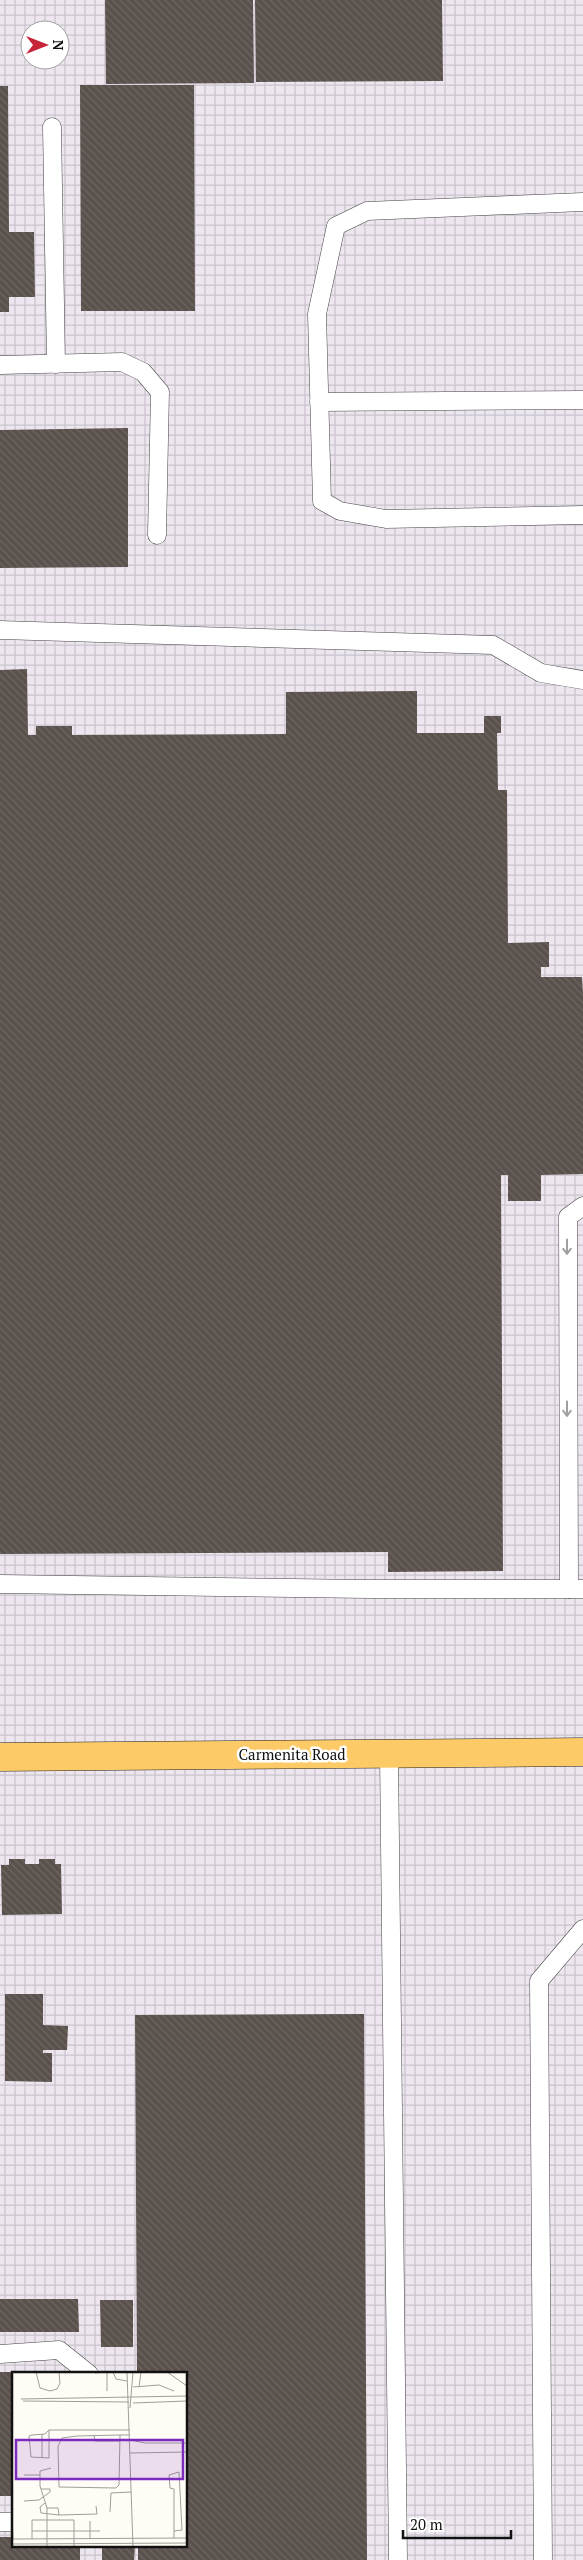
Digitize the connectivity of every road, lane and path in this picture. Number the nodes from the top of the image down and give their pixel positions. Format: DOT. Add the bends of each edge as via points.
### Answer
graph roads {
  1 [pos="52,127"];
  2 [pos="583,202"];
  3 [pos="56,364"];
  4 [pos="0,365"];
  5 [pos="583,400"];
  6 [pos="319,402"];
  7 [pos="583,515"];
  8 [pos="157,535"];
  9 [pos="0,630"];
  10 [pos="583,680"];
  11 [pos="583,1206"];
  12 [pos="0,1584"];
  13 [pos="576,1589"];
  14 [pos="583,1752"];
  15 [pos="389,1754"];
  16 [pos="0,1757"];
  17 [pos="583,1929"];
  18 [pos="0,2354"];
  19 [pos="86,2372"];
  20 [pos="398,2560"];
  21 [pos="544,2560"];
  1 -- 3 [label="lane"];
  2 -- 6 [label="lane" via="367,211 336,226 317,314"];
  3 -- 4 [label="lane"];
  3 -- 8 [label="lane" via="122,362 143,372 160,392"];
  5 -- 6 [label="lane"];
  6 -- 7 [label="lane" via="322,501 340,511 386,519"];
  9 -- 10 [label="lane" via="493,644 541,673"];
  11 -- 13 [label="lane, one-way" via="568,1217"];
  12 -- 13 [label="lane"];
  14 -- 15 [label="main road, Carmenita Road"];
  15 -- 16 [label="main road, Carmenita Road"];
  15 -- 20 [label="lane"];
  17 -- 21 [label="lane" via="539,1981"];
  18 -- 19 [label="lane" via="59,2350"];
}
